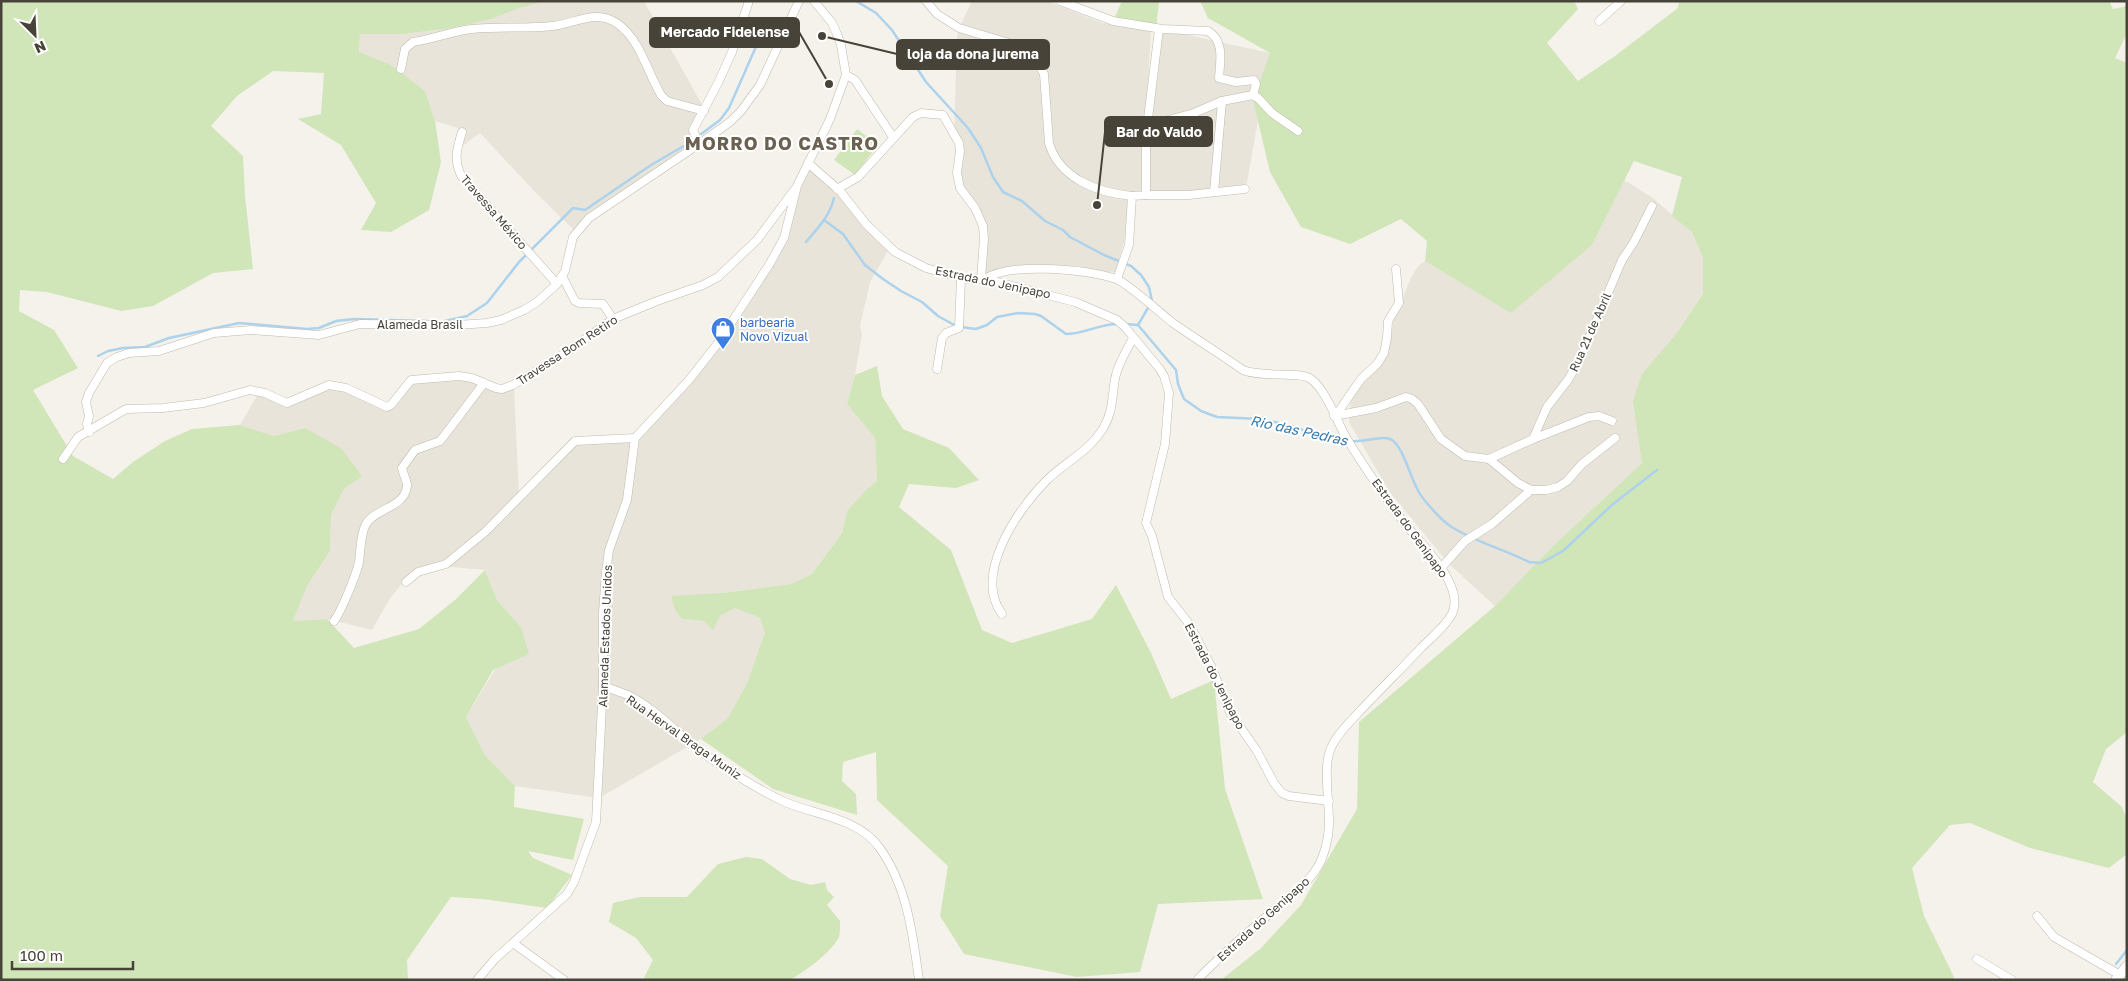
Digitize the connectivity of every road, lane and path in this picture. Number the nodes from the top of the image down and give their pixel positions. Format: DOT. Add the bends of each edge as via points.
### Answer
graph roads {
  1 [pos="749,1"];
  2 [pos="799,1"];
  3 [pos="814,1"];
  4 [pos="926,1"];
  5 [pos="1060,1"];
  6 [pos="1621,1"];
  7 [pos="1599,21"];
  8 [pos="1159,29"];
  9 [pos="402,70"];
  10 [pos="846,75"];
  11 [pos="1253,95"];
  12 [pos="1222,101"];
  13 [pos="704,111"];
  14 [pos="1298,131"];
  15 [pos="462,132"];
  16 [pos="1147,132"];
  17 [pos="893,138"];
  18 [pos="699,144"];
  19 [pos="808,163"];
  20 [pos="797,186"];
  21 [pos="837,189"];
  22 [pos="1245,189"];
  23 [pos="1214,192"];
  24 [pos="1146,195"];
  25 [pos="1132,196"];
  26 [pos="1652,206"];
  27 [pos="1396,269"];
  28 [pos="562,276"];
  29 [pos="961,278"];
  30 [pos="983,279"];
  31 [pos="1117,280"];
  32 [pos="557,284"];
  33 [pos="612,319"];
  34 [pos="1134,338"];
  35 [pos="937,369"];
  36 [pos="484,383"];
  37 [pos="1335,415"];
  38 [pos="1612,421"];
  39 [pos="89,432"];
  40 [pos="635,438"];
  41 [pos="1615,438"];
  42 [pos="1533,439"];
  43 [pos="63,459"];
  44 [pos="1488,459"];
  45 [pos="1531,490"];
  46 [pos="1441,568"];
  47 [pos="406,582"];
  48 [pos="1002,614"];
  49 [pos="334,621"];
  50 [pos="603,686"];
  51 [pos="1329,801"];
  52 [pos="2037,916"];
  53 [pos="513,943"];
  54 [pos="1977,959"];
  55 [pos="2127,966"];
  56 [pos="2118,977"];
  57 [pos="477,980"];
  58 [pos="564,980"];
  59 [pos="919,980"];
  60 [pos="1197,980"];
  61 [pos="2012,980"];
  1 -- 13 [label="street" via="732,52"];
  2 -- 18 [label="street, Alameda Brasil" via="770,65 750,99 730,122"];
  3 -- 10 [label="street" via="837,34"];
  4 -- 25 [label="street" via="937,14 959,28 1009,43 1038,63 1044,74 1049,143 1057,162 1086,185 1112,194"];
  5 -- 8 [label="street" via="1102,19"];
  6 -- 7 [label="street"];
  8 -- 11 [label="street" via="1197,30 1214,35 1220,46 1219,78 1236,82 1254,80"];
  8 -- 16 [label="street"];
  9 -- 13 [label="street" via="406,49 413,42 474,29 550,26 599,16 617,23 627,32 667,101"];
  10 -- 17 [label="street" via="855,80"];
  10 -- 19 [label="street" via="830,119"];
  11 -- 12 [label="street"];
  11 -- 14 [label="street"];
  12 -- 16 [label="street" via="1194,114 1161,122"];
  12 -- 23 [label="street"];
  13 -- 18 [label="street" via="693,130"];
  15 -- 32 [label="street, Travessa México" via="456,150 460,172"];
  16 -- 24 [label="street"];
  17 -- 21 [label="street" via="858,177"];
  17 -- 30 [label="street" via="917,114 940,113 946,117 960,146 957,166 960,188 983,226"];
  18 -- 28 [label="street, Alameda Brasil" via="589,218 573,237"];
  19 -- 20 [label="street"];
  19 -- 21 [label="street, Estrada do Jenipapo"];
  20 -- 33 [label="street, Travessa Bom Retiro" via="763,233 718,276 703,285"];
  20 -- 40 [label="street" via="784,238 769,265 718,343 689,380"];
  21 -- 29 [label="street, Estrada do Jenipapo" via="895,252 926,268"];
  22 -- 23 [label="street"];
  23 -- 24 [label="street"];
  24 -- 25 [label="street"];
  25 -- 31 [label="street" via="1129,245"];
  26 -- 42 [label="street, Rua 21 de Abril" via="1622,260 1581,357 1547,407"];
  27 -- 37 [label="street" via="1399,303 1388,320 1384,353 1360,379"];
  28 -- 32 [label="street, Alameda Brasil"];
  28 -- 33 [label="street" via="575,301 603,304"];
  29 -- 30 [label="street, Estrada do Jenipapo"];
  29 -- 35 [label="street" via="959,328 942,338"];
  30 -- 31 [label="street, Estrada do Genipapo" via="1004,271 1032,269 1079,272"];
  30 -- 34 [label="street, Estrada do Jenipapo" via="1075,302 1117,320"];
  31 -- 37 [label="street, Estrada do Genipapo" via="1243,370 1252,374 1301,375 1311,379"];
  32 -- 39 [label="street, Alameda Brasil" via="524,310 488,323 360,324 319,335 251,330 206,334 159,351 129,353 112,359 88,394"];
  33 -- 36 [label="street, Travessa Bom Retiro" via="513,385 502,388"];
  34 -- 48 [label="street" via="1115,378 1113,399 1104,426 1089,447 1046,481 1001,544 995,564 993,594"];
  34 -- 51 [label="street, Estrada do Jenipapo" via="1162,372 1169,394 1165,444 1146,523 1168,598 1190,625 1230,712 1278,789 1289,796"];
  36 -- 39 [label="street, Travessa Bom Retiro" via="459,376 411,380 387,407 334,385 323,386 287,403 250,390 196,404 126,409"];
  36 -- 49 [label="street" via="440,441 410,455 402,468 406,491 397,502 368,521 357,572"];
  37 -- 44 [label="street" via="1376,408 1406,397 1412,399 1441,439 1465,456"];
  37 -- 46 [label="street, Estrada do Genipapo" via="1347,439 1388,500"];
  38 -- 42 [label="street" via="1599,416 1589,417"];
  39 -- 43 [label="street" via="78,437"];
  40 -- 47 [label="street" via="575,441 485,532 446,564 418,572"];
  40 -- 50 [label="street, Alameda Estados Unidos" via="627,500 609,550 606,572"];
  41 -- 45 [label="street" via="1562,484 1546,490"];
  42 -- 44 [label="street"];
  44 -- 45 [label="street"];
  45 -- 46 [label="street" via="1492,524 1465,541"];
  46 -- 51 [label="street, Estrada do Genipapo" via="1455,594 1452,613 1339,734 1328,753"];
  50 -- 53 [label="street, Alameda Estados Unidos" via="594,826 574,882 566,894"];
  50 -- 59 [label="street, Rua Herval Braga Muniz" via="640,703 704,753 760,789 800,808 853,826 872,838 880,848 909,913"];
  51 -- 60 [label="street, Estrada do Genipapo" via="1330,828 1317,870"];
  52 -- 56 [label="street" via="2054,937"];
  53 -- 57 [label="street, Alameda Estados Unidos"];
  53 -- 58 [label="street"];
  54 -- 61 [label="street"];
  55 -- 56 [label="street"];
}
